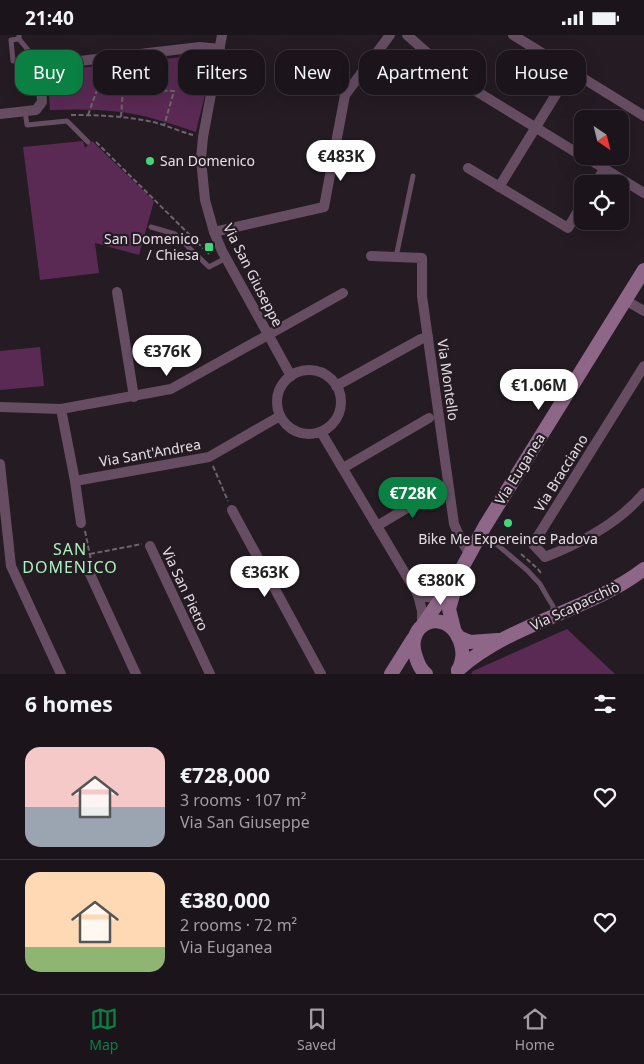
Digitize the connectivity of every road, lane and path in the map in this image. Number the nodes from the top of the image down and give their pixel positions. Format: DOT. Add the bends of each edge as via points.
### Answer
graph roads {
  1 [pos="222,35"];
  2 [pos="390,35"];
  3 [pos="407,35"];
  4 [pos="513,35"];
  5 [pos="19,37"];
  6 [pos="220,49"];
  7 [pos="28,50"];
  8 [pos="538,50"];
  9 [pos="15,61"];
  10 [pos="83,61"];
  11 [pos="586,79"];
  12 [pos="42,95"];
  13 [pos="95,95"];
  14 [pos="556,95"];
  15 [pos="25,111"];
  16 [pos="0,114"];
  17 [pos="68,115"];
  18 [pos="88,115"];
  19 [pos="644,116"];
  20 [pos="121,117"];
  21 [pos="164,126"];
  22 [pos="536,127"];
  23 [pos="196,136"];
  24 [pos="90,140"];
  25 [pos="574,150"];
  26 [pos="598,165"];
  27 [pos="468,168"];
  28 [pos="604,169"];
  29 [pos="600,175"];
  30 [pos="413,176"];
  31 [pos="499,187"];
  32 [pos="644,193"];
  33 [pos="574,218"];
  34 [pos="151,227"];
  35 [pos="214,232"];
  36 [pos="209,254"];
  37 [pos="371,256"];
  38 [pos="396,257"];
  39 [pos="226,258"];
  40 [pos="644,270"];
  41 [pos="116,292"];
  42 [pos="343,293"];
  43 [pos="626,300"];
  44 [pos="644,311"];
  45 [pos="269,336"];
  46 [pos="428,337"];
  47 [pos="644,366"];
  48 [pos="291,376"];
  49 [pos="336,386"];
  50 [pos="134,397"];
  51 [pos="0,407"];
  52 [pos="62,409"];
  53 [pos="280,416"];
  54 [pos="429,418"];
  55 [pos="321,431"];
  56 [pos="209,457"];
  57 [pos="0,464"];
  58 [pos="343,469"];
  59 [pos="75,481"];
  60 [pos="435,491"];
  61 [pos="644,493"];
  62 [pos="232,510"];
  63 [pos="81,523"];
  64 [pos="377,526"];
  65 [pos="477,540"];
  66 [pos="150,547"];
  67 [pos="469,553"];
  68 [pos="90,554"];
  69 [pos="462,567"];
  70 [pos="644,569"];
  71 [pos="90,574"];
  72 [pos="418,595"];
  73 [pos="434,609"];
  74 [pos="554,616"];
  75 [pos="422,626"];
  76 [pos="453,630"];
  77 [pos="413,639"];
  78 [pos="503,639"];
  79 [pos="456,672"];
  80 [pos="61,674"];
  81 [pos="136,674"];
  82 [pos="210,674"];
  83 [pos="321,674"];
  84 [pos="391,674"];
  85 [pos="426,674"];
  1 -- 6 [label="street, Via San Giuseppe"];
  2 -- 35 [label="street" via="345,95 324,207"];
  3 -- 22 [label="street" via="458,80"];
  4 -- 8 [label="street"];
  5 -- 7 [label="lane"];
  5 -- 9 [label="lane" via="11,39"];
  6 -- 10 [label="street" via="200,47"];
  6 -- 35 [label="street, Via San Giuseppe" via="201,159 205,200"];
  11 -- 19 [label="street"];
  12 -- 15 [label="street" via="42,102 36,110"];
  13 -- 18 [label="path"];
  14 -- 22 [label="street"];
  15 -- 16 [label="street"];
  15 -- 24 [label="lane" via="27,125 67,121"];
  17 -- 18 [label="path"];
  18 -- 20 [label="path"];
  20 -- 21 [label="path"];
  20 -- 21 [label="path" via="122,89 174,91"];
  21 -- 23 [label="path"];
  22 -- 25 [label="street"];
  22 -- 31 [label="street"];
  24 -- 36 [label="path"];
  26 -- 28 [label="street"];
  27 -- 31 [label="street"];
  28 -- 29 [label="street"];
  28 -- 32 [label="street"];
  30 -- 38 [label="lane"];
  31 -- 33 [label="street" via="568,228"];
  34 -- 39 [label="lane" via="175,234 209,267"];
  35 -- 39 [label="street, Via San Giuseppe"];
  37 -- 38 [label="street, Via Montello"];
  38 -- 46 [label="street, Via Montello" via="422,258 422,296"];
  39 -- 45 [label="street, Via San Giuseppe"];
  40 -- 43 [label="street, Via Euganea"];
  41 -- 50 [label="street"];
  42 -- 45 [label="street"];
  43 -- 44 [label="street"];
  43 -- 65 [label="street, Via Euganea"];
  45 -- 48 [label="street, Via San Giuseppe"];
  45 -- 50 [label="street" via="171,389"];
  46 -- 49 [label="street"];
  46 -- 67 [label="street, Via Montello" via="454,524"];
  47 -- 61 [label="street, Via Bracciano" via="533,544 545,557 574,545 615,521"];
  48 -- 49 [label="street" via="315,372 329,378"];
  48 -- 53 [label="street" via="279,390 277,408"];
  49 -- 55 [label="street" via="340,396 337,417"];
  50 -- 52 [label="street"];
  51 -- 52 [label="street"];
  52 -- 59 [label="street"];
  53 -- 55 [label="street" via="293,430 302,434"];
  53 -- 56 [label="street, Via Sant'Andrea"];
  54 -- 58 [label="street"];
  55 -- 58 [label="street"];
  56 -- 59 [label="street, Via Sant'Andrea"];
  56 -- 62 [label="path"];
  57 -- 80 [label="street" via="11,566"];
  58 -- 64 [label="street"];
  59 -- 63 [label="street"];
  60 -- 64 [label="street"];
  62 -- 83 [label="street"];
  63 -- 68 [label="path"];
  64 -- 72 [label="street"];
  65 -- 67 [label="street, Via Euganea"];
  65 -- 74 [label="lane" via="494,542 526,570 540,584 553,606"];
  66 -- 68 [label="path, Via San Pietro" via="148,543"];
  66 -- 82 [label="street, Via San Pietro"];
  67 -- 69 [label="street, Via Euganea"];
  68 -- 71 [label="path" via="93,571"];
  69 -- 72 [label="street" via="436,594 427,598"];
  69 -- 73 [label="street, Via Euganea"];
  69 -- 76 [label="street, Via Euganea" via="449,609"];
  70 -- 74 [label="street, Via Scapacchiò" via="620,585"];
  71 -- 81 [label="street"];
  72 -- 73 [label="street"];
  72 -- 75 [label="street"];
  73 -- 75 [label="street, Via Euganea"];
  73 -- 76 [label="street"];
  74 -- 78 [label="street, Via Scapacchiò"];
  75 -- 76 [label="street" via="439,621"];
  75 -- 77 [label="street, Via Euganea"];
  76 -- 78 [label="street, Via Scapacchiò" via="470,642"];
  76 -- 79 [label="street, Via Euganea" via="463,655"];
  77 -- 84 [label="street, Via Euganea"];
  77 -- 85 [label="street" via="415,655"];
  78 -- 79 [label="street, Via Scapacchiò" via="470,659"];
}
